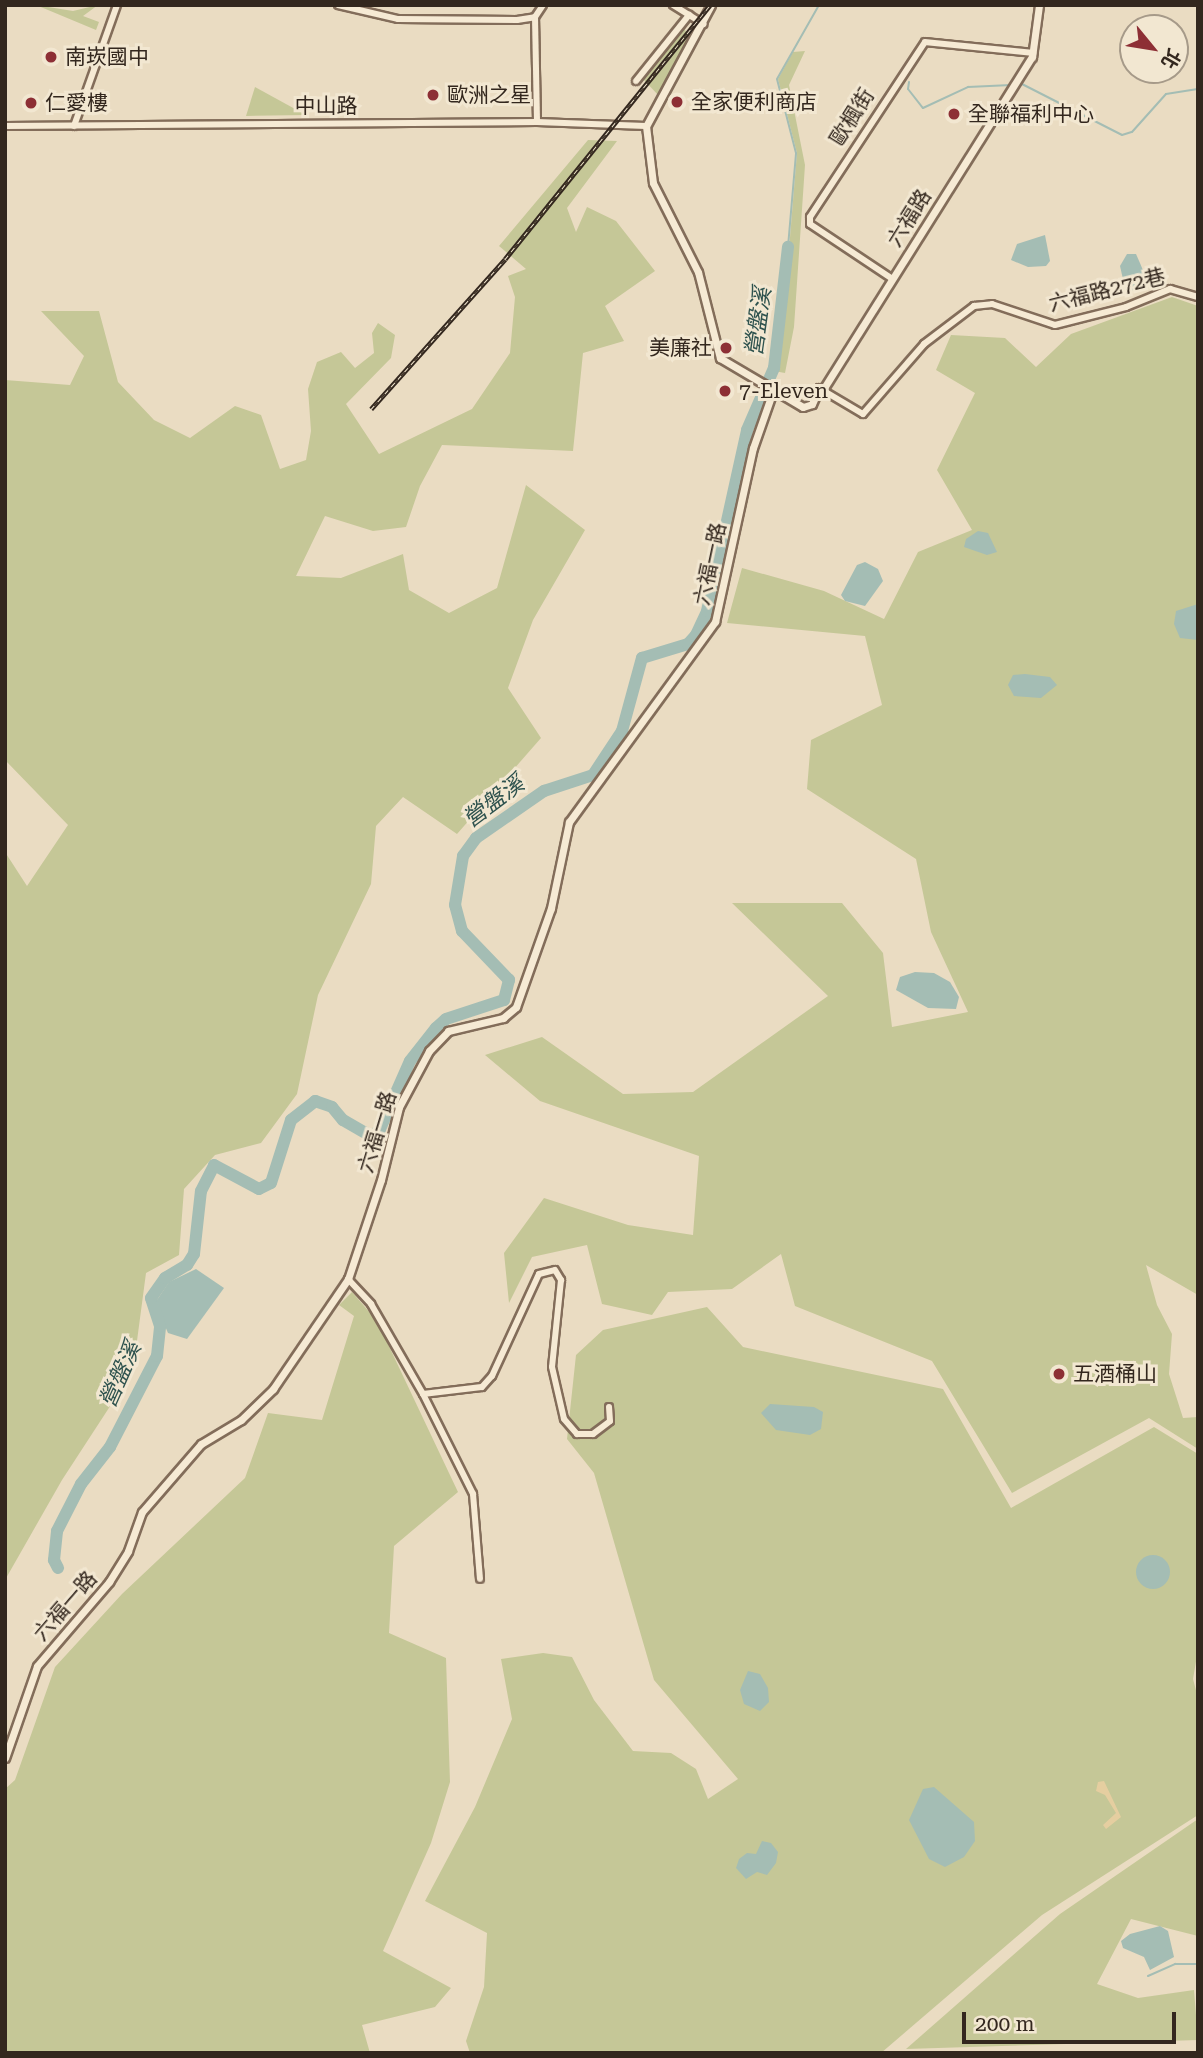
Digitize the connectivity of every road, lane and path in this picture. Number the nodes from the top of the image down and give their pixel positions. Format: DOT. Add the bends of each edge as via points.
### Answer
graph roads {
  1 [pos="117,5"];
  2 [pos="338,5"];
  3 [pos="543,5"];
  4 [pos="673,5"];
  5 [pos="711,5"];
  6 [pos="1039,5"];
  7 [pos="689,15"];
  8 [pos="535,17"];
  9 [pos="703,24"];
  10 [pos="1032,53"];
  11 [pos="636,81"];
  12 [pos="537,122"];
  13 [pos="646,125"];
  14 [pos="5,126"];
  15 [pos="74,126"];
  16 [pos="891,278"];
  17 [pos="1198,298"];
  18 [pos="819,388"];
  19 [pos="773,391"];
  20 [pos="348,1279"];
  21 [pos="423,1394"];
  22 [pos="609,1407"];
  23 [pos="480,1579"];
  24 [pos="5,1758"];
  1 -- 15 [label="street"];
  2 -- 8 [label="street" via="398,19"];
  3 -- 8 [label="street"];
  4 -- 7 [label="street"];
  5 -- 9 [label="street"];
  6 -- 10 [label="street, 六福路"];
  7 -- 9 [label="street"];
  7 -- 11 [label="street"];
  8 -- 12 [label="street"];
  9 -- 13 [label="street"];
  10 -- 16 [label="street, 六福路"];
  10 -- 16 [label="street, 歐楓街" via="925,42 810,217 810,224"];
  12 -- 13 [label="street, 中山路"];
  12 -- 15 [label="street, 中山路"];
  13 -- 19 [label="street" via="653,183 698,272 720,358"];
  14 -- 15 [label="street, 中山路"];
  16 -- 18 [label="street, 六福路" via="824,388"];
  17 -- 18 [label="street, 六福路272巷" via="1170,289 1126,307 1055,325 992,304 974,306 924,344 863,414"];
  18 -- 19 [label="street, 六福路" via="812,404 803,407"];
  19 -- 20 [label="street, 六福一路" via="753,448 715,622 569,822 551,908 512,1013 448,1031 414,1076 399,1107"];
  20 -- 21 [label="street" via="371,1304"];
  20 -- 24 [label="street, 六福一路" via="273,1389 241,1420 201,1444 142,1512 109,1583 37,1666"];
  21 -- 22 [label="street" via="482,1387 492,1376 539,1274 547,1269 555,1270 561,1280 552,1367 564,1419 577,1434 593,1434 610,1421"];
  21 -- 23 [label="street" via="473,1493"];
}
